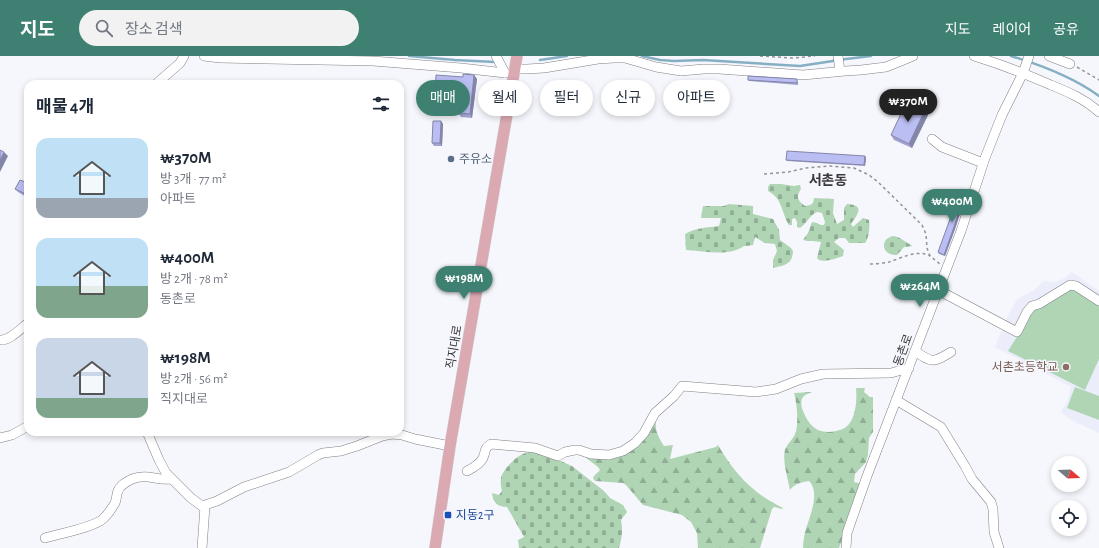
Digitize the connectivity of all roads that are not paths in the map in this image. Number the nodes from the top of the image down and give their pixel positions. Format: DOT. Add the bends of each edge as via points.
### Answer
graph roads {
  1 [pos="184,56"];
  2 [pos="204,56"];
  3 [pos="496,56"];
  4 [pos="518,56"];
  5 [pos="838,56"];
  6 [pos="913,56"];
  7 [pos="974,56"];
  8 [pos="1029,56"];
  9 [pos="1049,56"];
  10 [pos="622,57"];
  11 [pos="1070,64"];
  12 [pos="515,69"];
  13 [pos="840,71"];
  14 [pos="1023,73"];
  15 [pos="161,80"];
  16 [pos="1099,112"];
  17 [pos="932,139"];
  18 [pos="983,163"];
  19 [pos="938,290"];
  20 [pos="1099,301"];
  21 [pos="24,326"];
  22 [pos="0,340"];
  23 [pos="915,351"];
  24 [pos="951,352"];
  25 [pos="909,368"];
  26 [pos="896,400"];
  27 [pos="24,428"];
  28 [pos="149,436"];
  29 [pos="382,436"];
  30 [pos="404,436"];
  31 [pos="0,438"];
  32 [pos="450,446"];
  33 [pos="467,471"];
  34 [pos="171,479"];
  35 [pos="205,506"];
  36 [pos="45,538"];
  37 [pos="202,548"];
  38 [pos="435,548"];
  39 [pos="846,548"];
  40 [pos="999,548"];
  1 -- 15 [label="street" via="180,63"];
  2 -- 3 [label="street" via="373,61 505,73"];
  4 -- 12 [label="main road, 직지대로"];
  5 -- 13 [label="street"];
  6 -- 13 [label="street" via="886,67"];
  7 -- 14 [label="street"];
  8 -- 14 [label="street, 동촌로"];
  9 -- 11 [label="street"];
  10 -- 12 [label="street" via="544,68"];
  10 -- 13 [label="street" via="681,71 719,69 803,75"];
  12 -- 32 [label="main road, 직지대로"];
  14 -- 16 [label="street" via="1087,102"];
  14 -- 18 [label="street, 동촌로" via="1002,115"];
  17 -- 18 [label="street" via="942,148"];
  18 -- 19 [label="street, 동촌로"];
  19 -- 20 [label="street" via="1017,332 1032,306 1070,285 1076,286"];
  19 -- 23 [label="street, 동촌로"];
  21 -- 22 [label="street" via="6,340"];
  23 -- 24 [label="street" via="927,360 933,361"];
  23 -- 25 [label="street, 동촌로"];
  25 -- 26 [label="street, 동촌로"];
  25 -- 33 [label="street" via="891,373 823,374 776,389 756,392 682,386 655,412 644,433 635,443 618,453 591,454 575,450 558,456 535,448 491,444 486,447 479,463"];
  26 -- 39 [label="street, 동촌로" via="847,534"];
  26 -- 40 [label="street" via="940,427 972,479 991,502 994,532"];
  27 -- 31 [label="street"];
  28 -- 34 [label="street" via="163,468"];
  29 -- 35 [label="street" via="341,451 323,452 289,472 244,487"];
  30 -- 32 [label="street"];
  32 -- 38 [label="main road, 직지대로"];
  34 -- 35 [label="street" via="191,498"];
  34 -- 36 [label="street" via="147,476 124,483 117,491 114,504 100,522"];
  35 -- 37 [label="street"];
}
